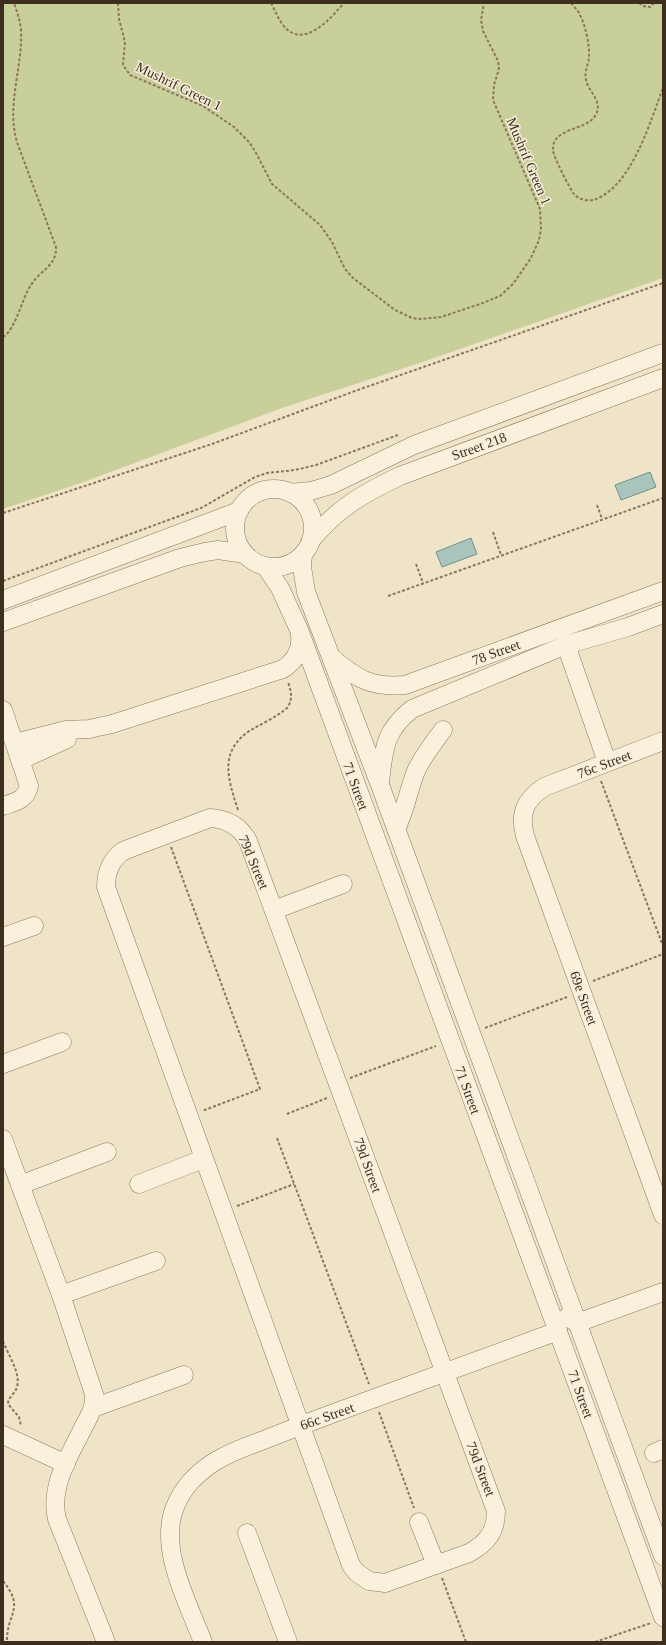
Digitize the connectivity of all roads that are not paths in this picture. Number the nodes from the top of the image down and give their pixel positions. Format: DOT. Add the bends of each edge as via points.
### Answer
graph roads {
  1 [pos="663,353"];
  2 [pos="663,378"];
  3 [pos="290,493"];
  4 [pos="239,511"];
  5 [pos="307,547"];
  6 [pos="245,554"];
  7 [pos="266,566"];
  8 [pos="663,591"];
  9 [pos="3,600"];
  10 [pos="663,603"];
  11 [pos="663,614"];
  12 [pos="3,622"];
  13 [pos="616,631"];
  14 [pos="300,632"];
  15 [pos="566,645"];
  16 [pos="332,658"];
  17 [pos="283,669"];
  18 [pos="318,682"];
  19 [pos="3,710"];
  20 [pos="81,729"];
  21 [pos="443,730"];
  22 [pos="663,741"];
  23 [pos="15,743"];
  24 [pos="21,760"];
  25 [pos="602,764"];
  26 [pos="380,785"];
  27 [pos="544,787"];
  28 [pos="3,806"];
  29 [pos="396,829"];
  30 [pos="343,884"];
  31 [pos="274,910"];
  32 [pos="34,926"];
  33 [pos="3,938"];
  34 [pos="62,1042"];
  35 [pos="3,1064"];
  36 [pos="3,1139"];
  37 [pos="107,1152"];
  38 [pos="203,1159"];
  39 [pos="139,1184"];
  40 [pos="20,1185"];
  41 [pos="663,1215"];
  42 [pos="525,1244"];
  43 [pos="156,1261"];
  44 [pos="663,1292"];
  45 [pos="61,1295"];
  46 [pos="577,1323"];
  47 [pos="558,1331"];
  48 [pos="444,1372"];
  49 [pos="184,1375"];
  50 [pos="93,1408"];
  51 [pos="301,1425"];
  52 [pos="9,1438"];
  53 [pos="66,1464"];
  54 [pos="419,1522"];
  55 [pos="247,1533"];
  56 [pos="663,1556"];
  57 [pos="436,1565"];
  58 [pos="659,1619"];
  59 [pos="106,1642"];
  60 [pos="203,1642"];
  61 [pos="288,1642"];
  1 -- 3 [label="street" via="414,445 331,485 311,491"];
  2 -- 5 [label="street, Street 218" via="400,476 368,491 331,518"];
  3 -- 4 [label="street" via="275,489 260,491 248,499"];
  3 -- 5 [label="street" via="303,502 309,512 312,524"];
  4 -- 6 [label="street" via="235,533"];
  4 -- 9 [label="street"];
  5 -- 7 [label="street" via="298,559 286,565"];
  5 -- 16 [label="street, 71 Street" via="303,573 306,592"];
  6 -- 7 [label="street" via="258,564"];
  6 -- 12 [label="street" via="218,550 180,558"];
  7 -- 14 [label="street, 71 Street" via="280,588"];
  8 -- 16 [label="street, 78 Street" via="405,685 376,685 363,681"];
  10 -- 13 [label="street" via="627,619"];
  11 -- 13 [label="street, 78 Street"];
  13 -- 15 [label="street, 78 Street"];
  14 -- 17 [label="street" via="300,650 296,658"];
  14 -- 18 [label="street, 71 Street"];
  15 -- 25 [label="street"];
  15 -- 26 [label="street, 78 Street" via="412,708 396,723 386,742"];
  16 -- 26 [label="street, 71 Street"];
  17 -- 18 [label="street" via="305,673"];
  17 -- 20 [label="street" via="112,724"];
  18 -- 42 [label="street, 71 Street"];
  19 -- 23 [label="street"];
  20 -- 23 [label="street" via="66,730"];
  20 -- 24 [label="street" via="72,737"];
  21 -- 29 [label="street" via="426,752 416,772"];
  22 -- 25 [label="street, 76c Street"];
  23 -- 24 [label="street"];
  24 -- 28 [label="street" via="28,780 28,793 23,798"];
  25 -- 27 [label="street, 76c Street"];
  26 -- 29 [label="street, 71 Street"];
  27 -- 41 [label="street, 69e Street" via="534,793 527,802 522,825 525,836"];
  29 -- 46 [label="street, 71 Street"];
  30 -- 31 [label="street"];
  31 -- 38 [label="street, 79d Street" via="245,835 235,825 223,820 210,818 129,848 113,860 107,873 106,886"];
  31 -- 48 [label="street, 79d Street"];
  32 -- 33 [label="street"];
  34 -- 35 [label="street"];
  36 -- 40 [label="street"];
  37 -- 40 [label="street"];
  38 -- 39 [label="street"];
  38 -- 51 [label="street, 79d Street"];
  40 -- 45 [label="street"];
  42 -- 46 [label="street" via="531,1241 537,1243 564,1313"];
  42 -- 47 [label="street, 71 Street"];
  43 -- 45 [label="street"];
  44 -- 46 [label="street"];
  45 -- 50 [label="street" via="92,1389"];
  46 -- 56 [label="street, 71 Street"];
  47 -- 48 [label="street, 66c Street"];
  47 -- 58 [label="street, 71 Street"];
  48 -- 51 [label="street, 66c Street"];
  48 -- 57 [label="street, 79d Street" via="496,1511 496,1522 487,1541 478,1548"];
  49 -- 50 [label="street"];
  50 -- 53 [label="street"];
  51 -- 57 [label="street, 79d Street" via="351,1565 356,1572 369,1581 385,1583"];
  51 -- 60 [label="street, 66c Street" via="215,1462 198,1474 184,1489 174,1508 170,1528 170,1549"];
  52 -- 53 [label="street"];
  53 -- 59 [label="street" via="56,1491 55,1511"];
  54 -- 57 [label="street"];
  55 -- 61 [label="street"];
}
